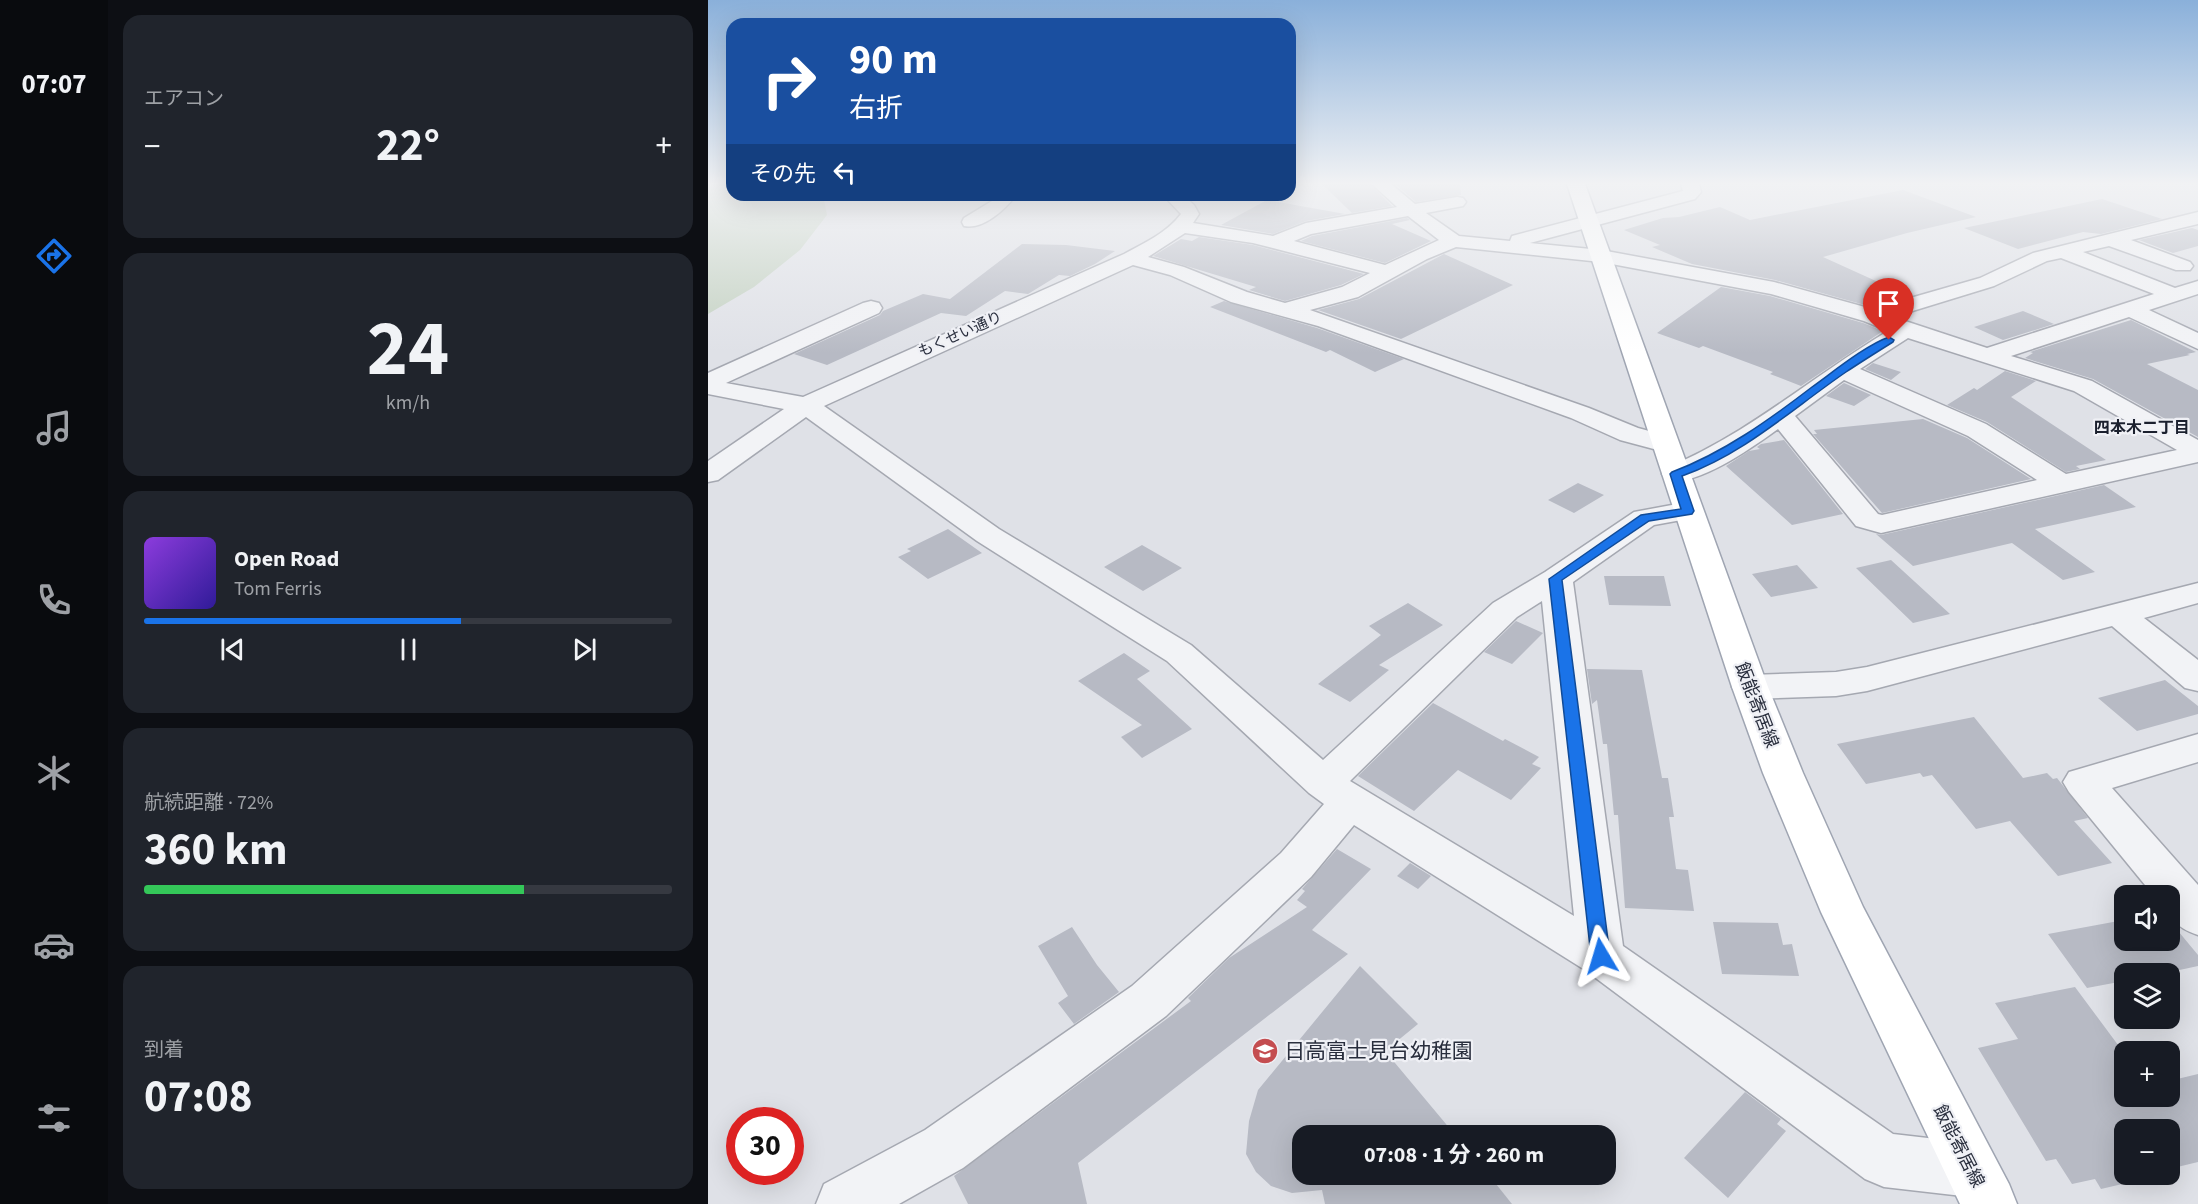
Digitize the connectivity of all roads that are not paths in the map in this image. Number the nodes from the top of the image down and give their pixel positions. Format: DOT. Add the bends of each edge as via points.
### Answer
graph roads {
  1 [pos="1164,240"];
  2 [pos="1267,240"];
  3 [pos="1280,240"];
  4 [pos="1521,240"];
  5 [pos="1596,240"];
  6 [pos="2112,240"];
  7 [pos="1454,241"];
  8 [pos="1276,242"];
  9 [pos="1500,246"];
  10 [pos="2064,252"];
  11 [pos="1601,256"];
  12 [pos="1075,260"];
  13 [pos="1124,261"];
  14 [pos="2183,266"];
  15 [pos="1388,272"];
  16 [pos="2198,287"];
  17 [pos="2172,294"];
  18 [pos="871,308"];
  19 [pos="1286,309"];
  20 [pos="2130,309"];
  21 [pos="1872,316"];
  22 [pos="1905,330"];
  23 [pos="2198,342"];
  24 [pos="1986,356"];
  25 [pos="1842,370"];
  26 [pos="708,382"];
  27 [pos="708,387"];
  28 [pos="806,405"];
  29 [pos="1781,416"];
  30 [pos="1665,444"];
  31 [pos="2198,452"];
  32 [pos="708,474"];
  33 [pos="1676,474"];
  34 [pos="2061,483"];
  35 [pos="1688,511"];
  36 [pos="1556,579"];
  37 [pos="2198,593"];
  38 [pos="2118,614"];
  39 [pos="2198,679"];
  40 [pos="1750,687"];
  41 [pos="2198,748"];
  42 [pos="1337,792"];
  43 [pos="2198,916"];
  44 [pos="1601,956"];
  45 [pos="1980,1187"];
  46 [pos="844,1204"];
  1 -- 13 [label="street, もくせい通り"];
  2 -- 8 [label="street"];
  3 -- 8 [label="street"];
  4 -- 9 [label="street"];
  5 -- 11 [label="main road, 飯能寄居線"];
  6 -- 10 [label="street"];
  6 -- 14 [label="street"];
  7 -- 9 [label="street"];
  7 -- 15 [label="street"];
  8 -- 15 [label="street"];
  9 -- 11 [label="street"];
  10 -- 17 [label="street"];
  10 -- 21 [label="street" via="2040,258 1987,282"];
  11 -- 21 [label="street" via="1774,288"];
  11 -- 30 [label="main road, 飯能寄居線"];
  12 -- 13 [label="street"];
  13 -- 19 [label="street" via="1177,271 1239,297"];
  13 -- 28 [label="street, もくせい通り"];
  15 -- 19 [label="street" via="1350,292"];
  16 -- 17 [label="street"];
  17 -- 20 [label="street"];
  18 -- 26 [label="street"];
  19 -- 30 [label="street"];
  20 -- 23 [label="street"];
  20 -- 24 [label="street"];
  21 -- 22 [label="street"];
  22 -- 24 [label="street"];
  22 -- 25 [label="street"];
  24 -- 31 [label="street" via="2083,386"];
  25 -- 29 [label="street"];
  25 -- 34 [label="street" via="1977,430"];
  27 -- 28 [label="street"];
  28 -- 32 [label="street, もくせい通り"];
  28 -- 42 [label="street" via="988,535 1179,653"];
  29 -- 33 [label="street" via="1706,463"];
  29 -- 34 [label="street" via="1867,520 1881,524"];
  30 -- 33 [label="main road, 飯能寄居線"];
  31 -- 34 [label="street"];
  33 -- 35 [label="main road, 飯能寄居線"];
  35 -- 36 [label="street" via="1645,518"];
  35 -- 40 [label="main road, 飯能寄居線"];
  36 -- 42 [label="street" via="1504,610"];
  36 -- 44 [label="street"];
  37 -- 38 [label="street"];
  38 -- 39 [label="street"];
  38 -- 40 [label="street" via="1867,679"];
  40 -- 45 [label="main road, 飯能寄居線" via="1843,912"];
  41 -- 43 [label="street" via="2083,782"];
  42 -- 44 [label="street"];
  42 -- 46 [label="street" via="1296,865 1149,1001 944,1149"];
  44 -- 45 [label="street" via="1884,1160"];
}
